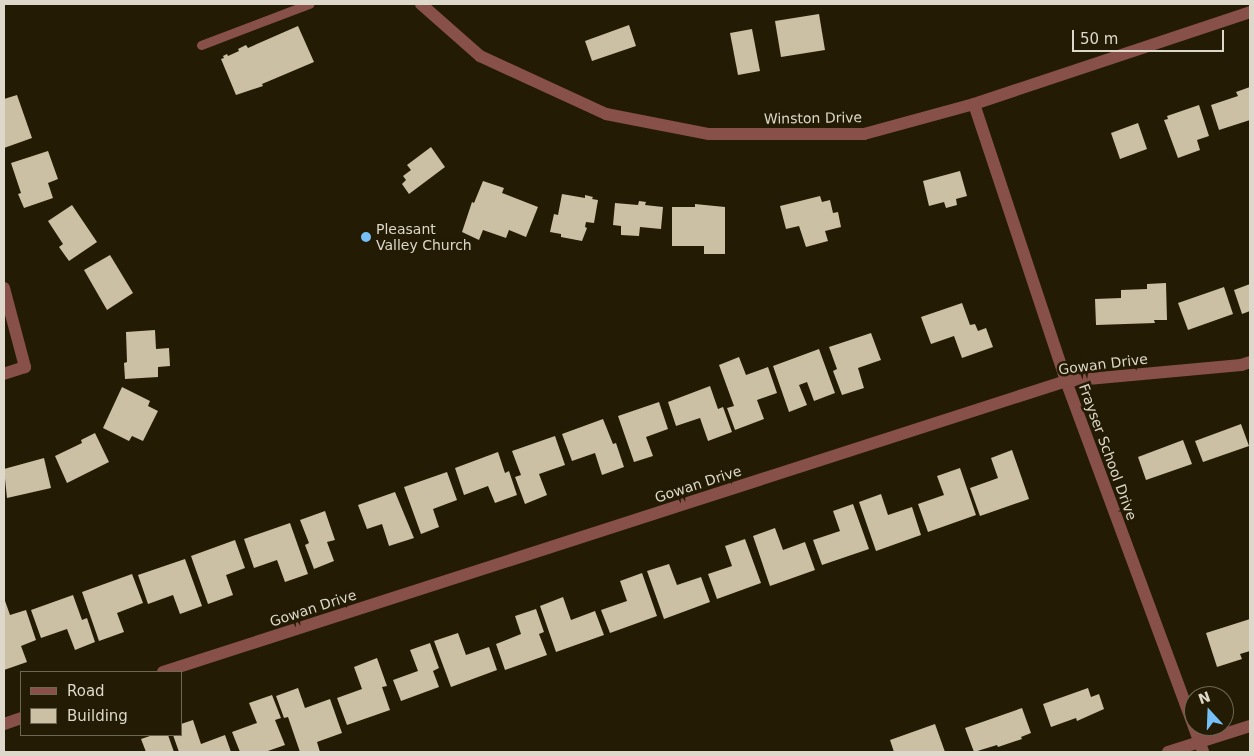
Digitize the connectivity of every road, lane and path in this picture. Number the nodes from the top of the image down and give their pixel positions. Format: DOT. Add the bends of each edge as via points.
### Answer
graph roads {
  1 [pos="309,4"];
  2 [pos="421,4"];
  3 [pos="1250,12"];
  4 [pos="201,45"];
  5 [pos="974,104"];
  6 [pos="4,288"];
  7 [pos="1250,362"];
  8 [pos="4,374"];
  9 [pos="1066,381"];
  10 [pos="167,671"];
  11 [pos="20,718"];
  12 [pos="4,724"];
  13 [pos="1250,726"];
  14 [pos="1201,747"];
  15 [pos="1168,752"];
  1 -- 4 [label="lane"];
  2 -- 5 [label="street, Winston Drive" via="480,56 606,114 709,134 864,134"];
  3 -- 5 [label="street, Winston Drive"];
  5 -- 9 [label="street, Frayser School Drive"];
  6 -- 8 [label="street" via="25,367"];
  7 -- 9 [label="street, Gowan Drive"];
  9 -- 10 [label="street, Gowan Drive"];
  9 -- 14 [label="street, Frayser School Drive"];
  11 -- 12 [label="street"];
  13 -- 14 [label="street"];
  14 -- 15 [label="street"];
}
